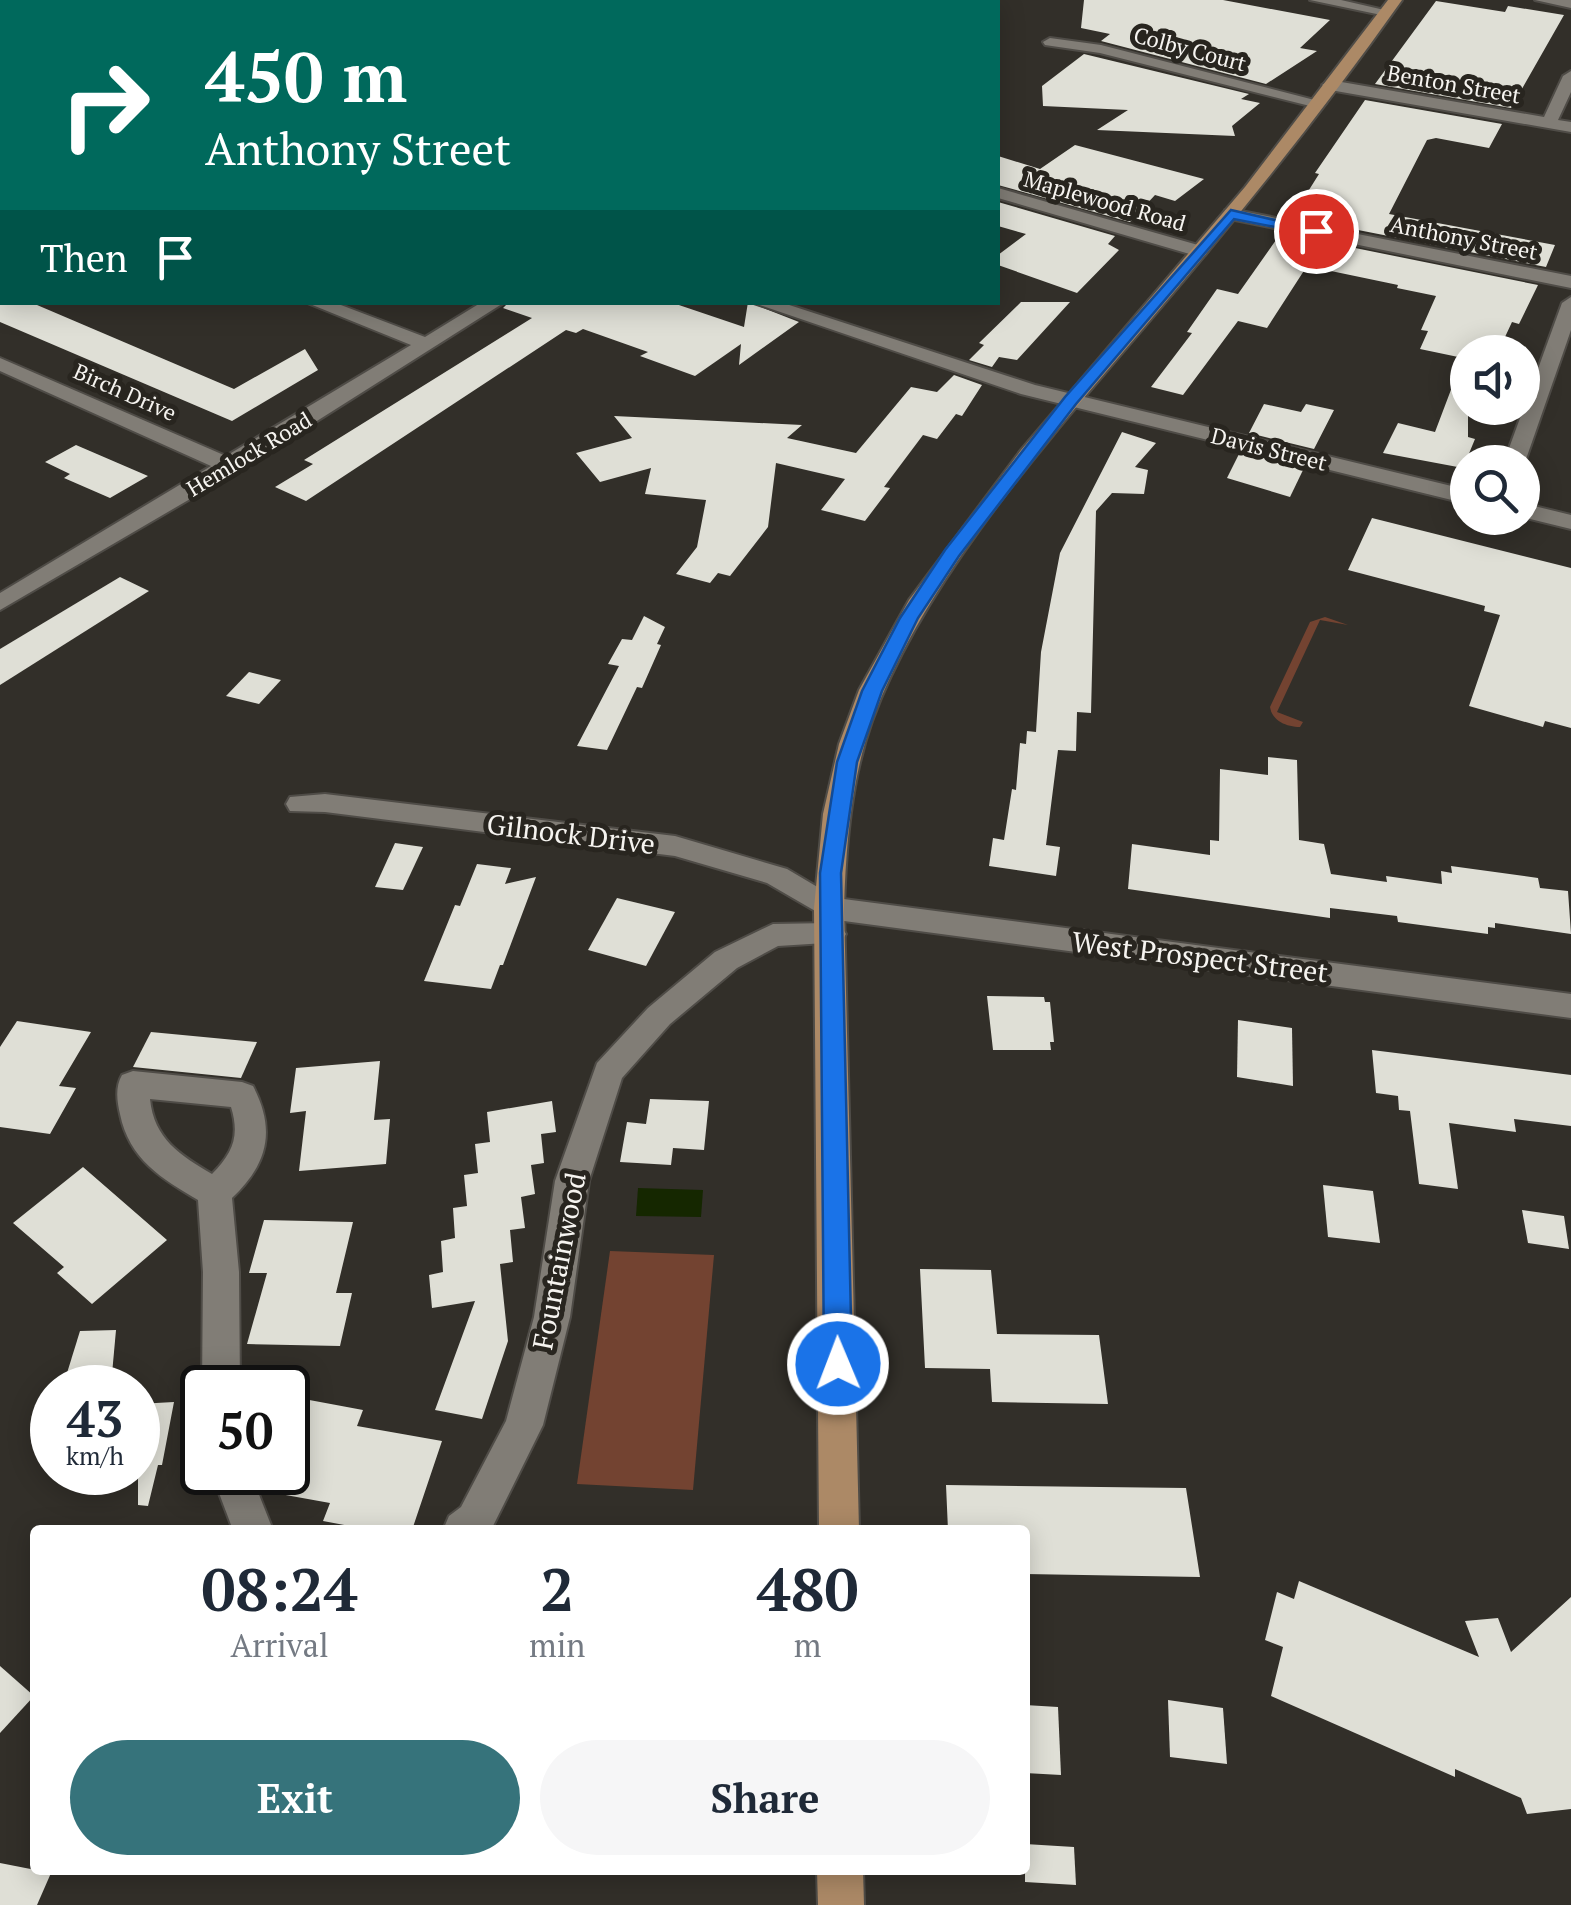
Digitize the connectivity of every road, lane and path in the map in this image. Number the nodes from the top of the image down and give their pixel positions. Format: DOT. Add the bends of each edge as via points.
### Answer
graph roads {
  1 [pos="1317,0"];
  2 [pos="1542,0"];
  3 [pos="1571,4"];
  4 [pos="1390,6"];
  5 [pos="1050,42"];
  6 [pos="1571,76"];
  7 [pos="1324,94"];
  8 [pos="1549,123"];
  9 [pos="1571,127"];
  10 [pos="1000,194"];
  11 [pos="1231,214"];
  12 [pos="1199,251"];
  13 [pos="1571,282"];
  14 [pos="1571,303"];
  15 [pos="322,305"];
  16 [pos="491,305"];
  17 [pos="769,305"];
  18 [pos="426,344"];
  19 [pos="0,364"];
  20 [pos="1070,400"];
  21 [pos="1520,445"];
  22 [pos="230,466"];
  23 [pos="1450,493"];
  24 [pos="1540,514"];
  25 [pos="1571,522"];
  26 [pos="0,603"];
  27 [pos="300,804"];
  28 [pos="830,921"];
  29 [pos="1571,1006"];
  30 [pos="215,1193"];
  31 [pos="222,1365"];
  32 [pos="239,1495"];
  33 [pos="251,1525"];
  34 [pos="470,1525"];
  35 [pos="839,1525"];
  36 [pos="840,1875"];
  37 [pos="840,1905"];
  1 -- 4 [label="street"];
  2 -- 3 [label="street"];
  4 -- 7 [label="main road"];
  5 -- 7 [label="street, Colby Court" via="1205,78"];
  6 -- 8 [label="street"];
  7 -- 8 [label="street, Benton Street"];
  7 -- 11 [label="main road"];
  8 -- 9 [label="street, Benton Street"];
  10 -- 12 [label="street, Maplewood Road"];
  11 -- 12 [label="main road"];
  11 -- 13 [label="street, Anthony Street"];
  12 -- 20 [label="main road"];
  14 -- 21 [label="street"];
  15 -- 18 [label="street"];
  16 -- 18 [label="street, Hemlock Road"];
  17 -- 20 [label="street, Davis Street"];
  18 -- 22 [label="street, Hemlock Road"];
  19 -- 22 [label="street, Birch Drive"];
  20 -- 23 [label="street, Davis Street"];
  20 -- 28 [label="main road" via="952,554 872,691 847,762 830,873"];
  22 -- 26 [label="street, Hemlock Road"];
  24 -- 25 [label="street"];
  27 -- 28 [label="street, Gilnock Drive" via="675,846 777,876"];
  28 -- 29 [label="street, West Prospect Street"];
  28 -- 34 [label="street, Fountainwood" via="773,935 726,960 659,1016 608,1072 572,1181 552,1317 524,1425"];
  28 -- 35 [label="main road"];
  30 -- 31 [label="street"];
  32 -- 33 [label="street"];
  36 -- 37 [label="main road"];
}
